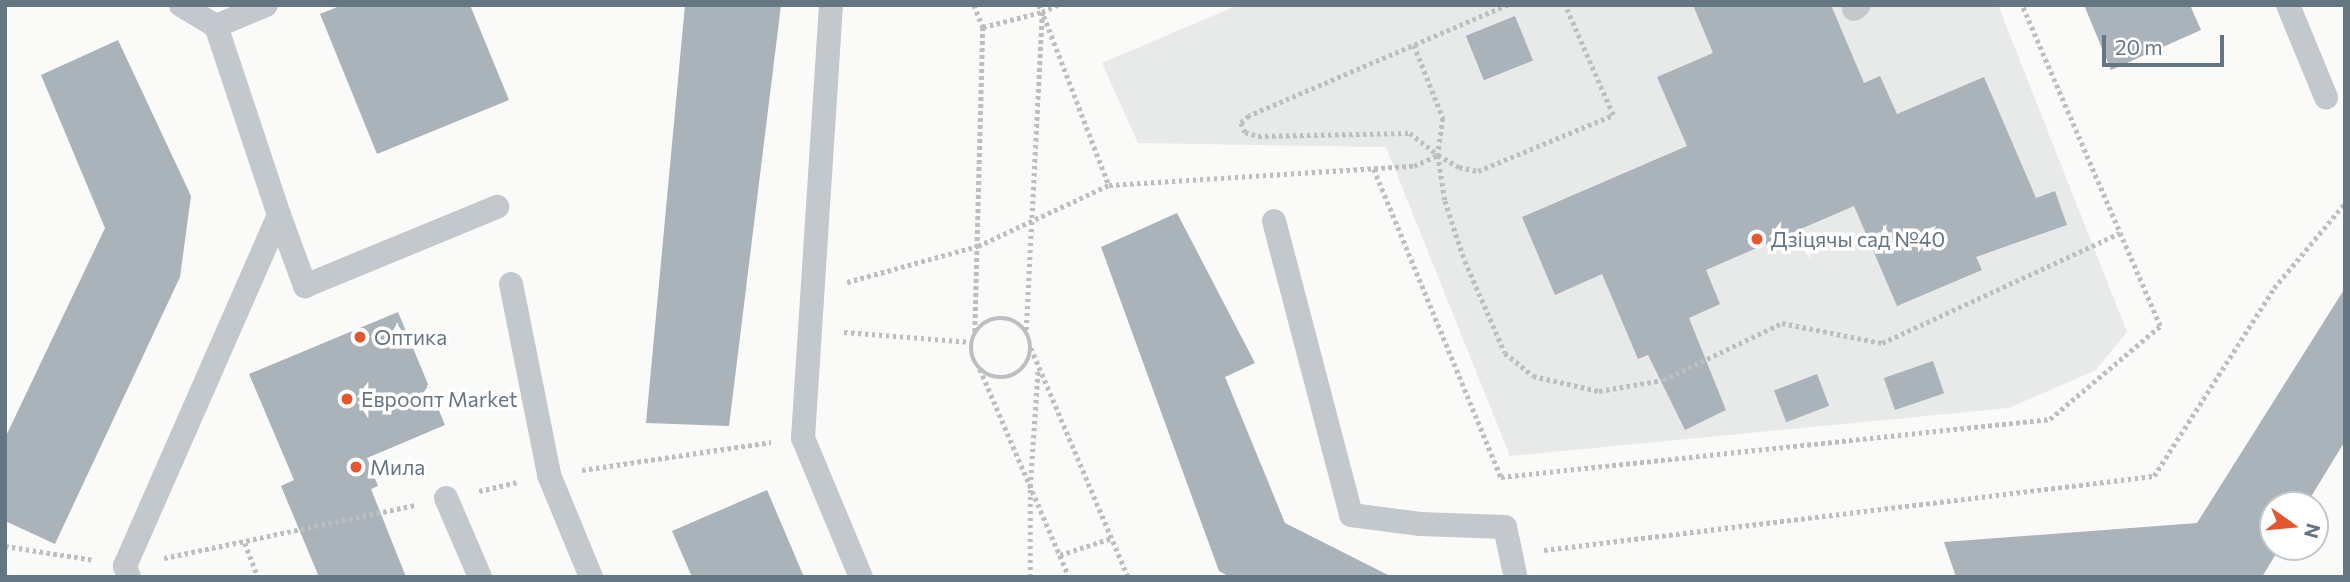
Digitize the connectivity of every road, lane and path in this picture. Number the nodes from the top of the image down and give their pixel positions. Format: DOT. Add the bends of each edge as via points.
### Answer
graph roads {
  1 [pos="181,5"];
  2 [pos="266,5"];
  3 [pos="831,5"];
  4 [pos="974,5"];
  5 [pos="1039,5"];
  6 [pos="1058,5"];
  7 [pos="1508,5"];
  8 [pos="1565,5"];
  9 [pos="2022,5"];
  10 [pos="2288,5"];
  11 [pos="1042,12"];
  12 [pos="216,26"];
  13 [pos="983,27"];
  14 [pos="1414,46"];
  15 [pos="2326,97"];
  16 [pos="1438,155"];
  17 [pos="1374,169"];
  18 [pos="1109,185"];
  19 [pos="2345,203"];
  20 [pos="497,207"];
  21 [pos="279,215"];
  22 [pos="1273,221"];
  23 [pos="1031,223"];
  24 [pos="2120,233"];
  25 [pos="978,246"];
  26 [pos="511,284"];
  27 [pos="812,291"];
  28 [pos="810,330"];
  29 [pos="1026,330"];
  30 [pos="975,332"];
  31 [pos="972,342"];
  32 [pos="1031,348"];
  33 [pos="1039,365"];
  34 [pos="980,369"];
  35 [pos="803,438"];
  36 [pos="549,475"];
  37 [pos="1030,487"];
  38 [pos="446,498"];
  39 [pos="1112,538"];
  40 [pos="245,543"];
  41 [pos="5,546"];
  42 [pos="1060,555"];
  43 [pos="1513,564"];
  44 [pos="127,571"];
  45 [pos="258,577"];
  46 [pos="480,577"];
  47 [pos="591,577"];
  48 [pos="861,577"];
  49 [pos="1030,577"];
  50 [pos="1069,577"];
  51 [pos="1128,577"];
  1 -- 12 [label="lane"];
  2 -- 12 [label="lane"];
  3 -- 27 [label="lane"];
  4 -- 13 [label="path"];
  5 -- 11 [label="path"];
  6 -- 11 [label="path"];
  7 -- 14 [label="path"];
  8 -- 16 [label="path" via="1613,116 1478,171"];
  9 -- 24 [label="path"];
  10 -- 15 [label="lane"];
  11 -- 13 [label="path"];
  11 -- 18 [label="path"];
  11 -- 23 [label="path"];
  12 -- 21 [label="lane"];
  13 -- 25 [label="path"];
  14 -- 16 [label="path" via="1443,118"];
  14 -- 16 [label="path" via="1241,123 1245,132 1258,136 1410,133"];
  16 -- 17 [label="path" via="1415,166"];
  16 -- 24 [label="path" via="1445,201 1465,261 1506,354 1533,376 1599,391 1663,380 1782,323 1882,343"];
  17 -- 18 [label="path"];
  17 -- 24 [label="path" via="1501,477 2050,419 2160,326"];
  18 -- 23 [label="path"];
  19 -- 43 [label="path" via="2274,288 2154,475"];
  20 -- 21 [label="lane" via="305,286"];
  21 -- 44 [label="lane"];
  22 -- 43 [label="lane" via="1351,515 1420,524 1505,527"];
  23 -- 25 [label="path"];
  23 -- 29 [label="path"];
  25 -- 27 [label="path"];
  25 -- 30 [label="path"];
  26 -- 36 [label="lane"];
  27 -- 28 [label="lane"];
  28 -- 31 [label="path"];
  28 -- 35 [label="lane"];
  29 -- 30 [label="path" via="1000,318"];
  29 -- 32 [label="path"];
  30 -- 31 [label="path"];
  31 -- 34 [label="path"];
  32 -- 33 [label="path"];
  32 -- 34 [label="path" via="1017,373 997,377"];
  33 -- 37 [label="path"];
  33 -- 39 [label="path"];
  34 -- 37 [label="path"];
  35 -- 36 [label="path"];
  35 -- 48 [label="lane"];
  36 -- 38 [label="path"];
  36 -- 47 [label="lane"];
  37 -- 42 [label="path"];
  37 -- 49 [label="path"];
  38 -- 40 [label="path"];
  38 -- 46 [label="lane"];
  39 -- 42 [label="path"];
  39 -- 51 [label="path"];
  40 -- 44 [label="path"];
  40 -- 45 [label="path"];
  41 -- 44 [label="path"];
  42 -- 50 [label="path"];
}
